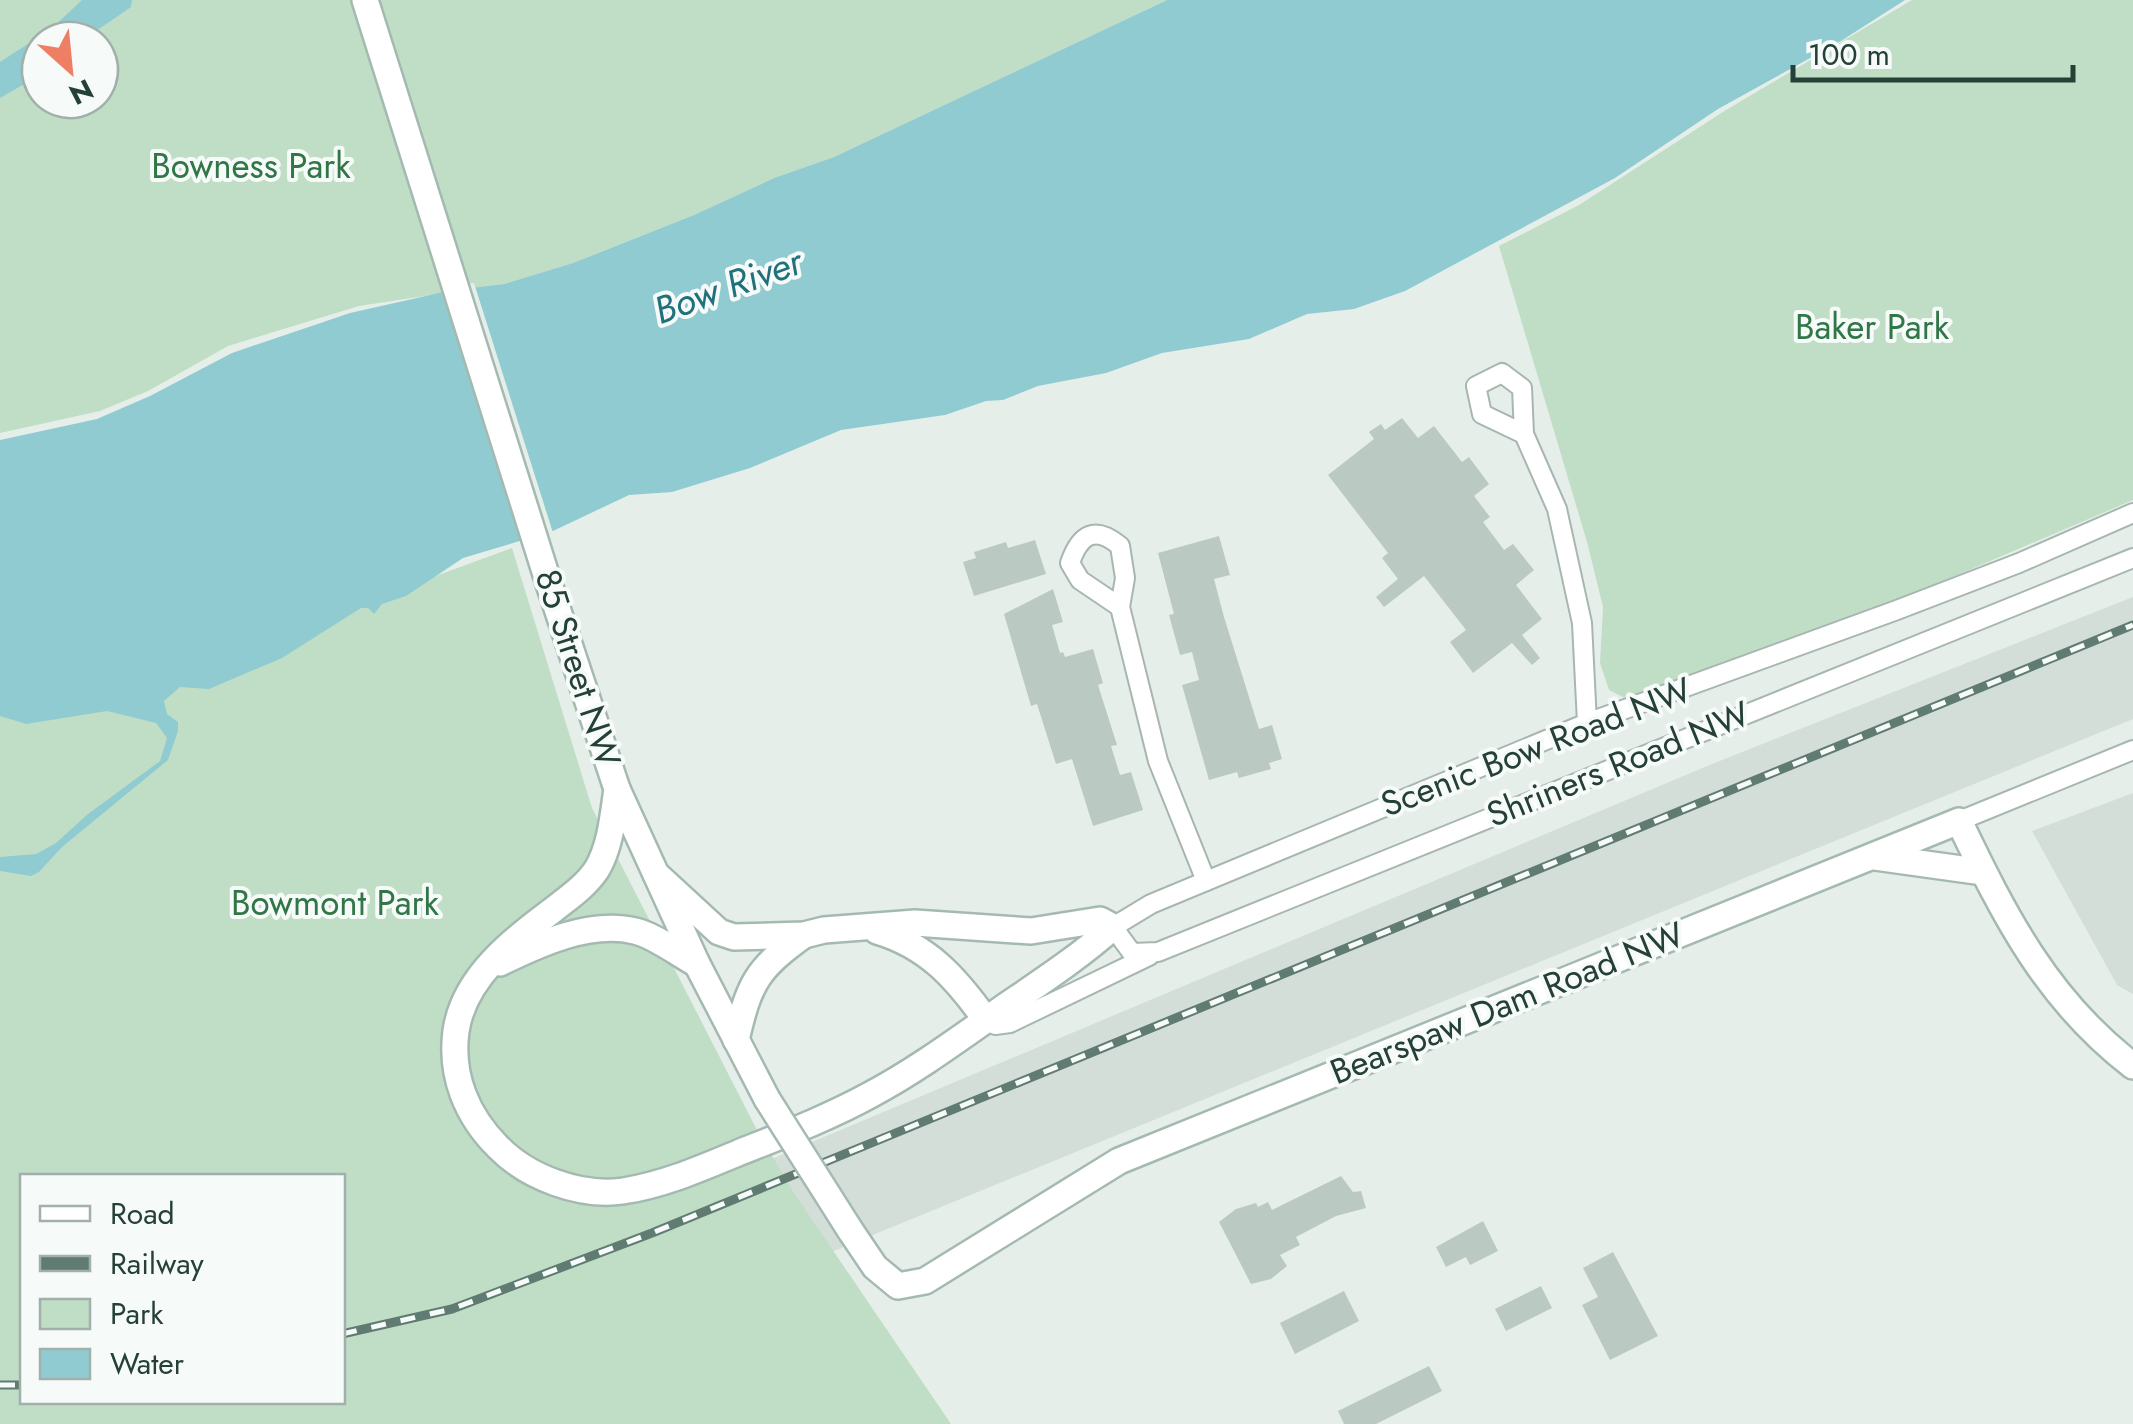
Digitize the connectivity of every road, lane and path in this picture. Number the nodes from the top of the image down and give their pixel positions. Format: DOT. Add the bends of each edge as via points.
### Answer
graph roads {
  1 [pos="365,0"];
  2 [pos="1524,434"];
  3 [pos="2133,513"];
  4 [pos="2133,558"];
  5 [pos="1120,607"];
  6 [pos="1587,723"];
  7 [pos="2133,750"];
  8 [pos="618,788"];
  9 [pos="1959,822"];
  10 [pos="1868,856"];
  11 [pos="1984,872"];
  12 [pos="656,874"];
  13 [pos="1206,881"];
  14 [pos="866,927"];
  15 [pos="1113,927"];
  16 [pos="804,935"];
  17 [pos="1158,952"];
  18 [pos="697,964"];
  19 [pos="486,970"];
  20 [pos="986,1020"];
  21 [pos="736,1040"];
  22 [pos="2133,1066"];
  23 [pos="898,1286"];
  1 -- 8 [label="street, 85 Street NW"];
  2 -- 6 [label="street" via="1557,509 1582,623"];
  3 -- 6 [label="street, Scenic Bow Road NW" via="1879,617"];
  4 -- 17 [label="street, Shriners Road NW"];
  5 -- 13 [label="street" via="1158,762"];
  6 -- 13 [label="street, Scenic Bow Road NW"];
  7 -- 9 [label="street, Bearspaw Dam Road NW"];
  8 -- 12 [label="street, 85 Street NW"];
  8 -- 19 [label="street" via="597,868"];
  9 -- 10 [label="street, Bearspaw Dam Road NW"];
  9 -- 11 [label="street"];
  10 -- 11 [label="street"];
  10 -- 23 [label="street, Bearspaw Dam Road NW" via="1118,1160 946,1270"];
  11 -- 22 [label="street" via="2054,991"];
  12 -- 16 [label="street" via="719,932"];
  12 -- 18 [label="street, 85 Street NW"];
  13 -- 15 [label="street, Scenic Bow Road NW"];
  14 -- 15 [label="street" via="915,923 1031,931 1100,920"];
  14 -- 16 [label="street"];
  14 -- 20 [label="street" via="931,956"];
  15 -- 17 [label="street" via="1132,953"];
  15 -- 20 [label="street"];
  16 -- 21 [label="street" via="757,975"];
  17 -- 20 [label="street, Shriners Road NW" via="1010,1022"];
  18 -- 19 [label="street" via="638,931 605,927 551,941"];
  18 -- 21 [label="street, 85 Street NW"];
  19 -- 20 [label="street" via="456,1032 462,1094 488,1137 524,1168 595,1191 660,1182 819,1120"];
  21 -- 23 [label="street, 85 Street NW, bridge" via="850,1230 875,1267"];
}
